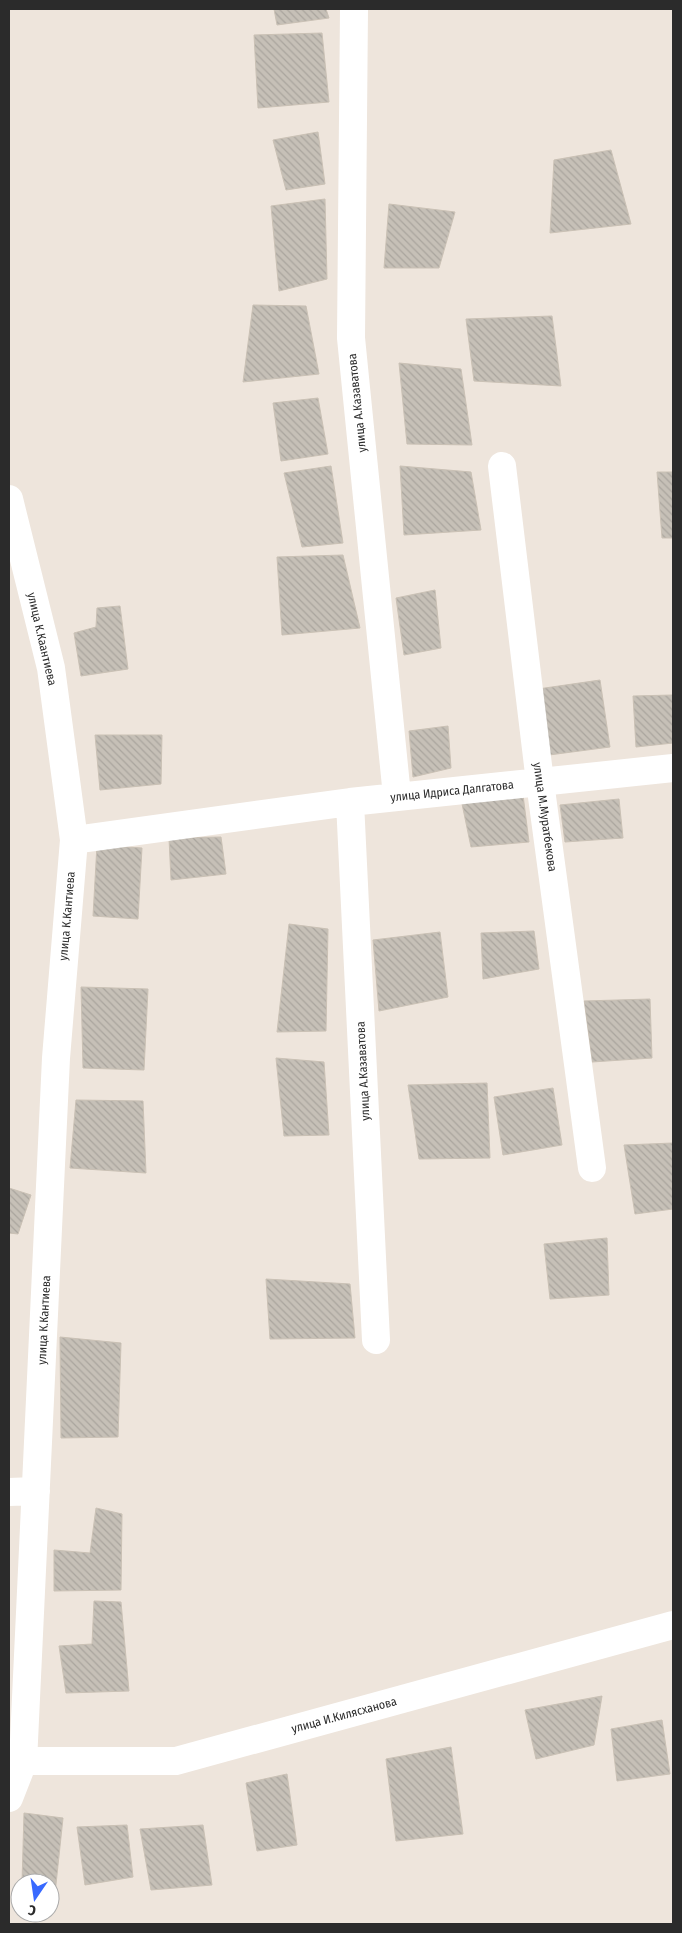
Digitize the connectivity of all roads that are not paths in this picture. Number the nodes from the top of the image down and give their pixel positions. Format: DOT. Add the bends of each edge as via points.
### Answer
graph roads {
  1 [pos="354,9"];
  2 [pos="502,466"];
  3 [pos="9,499"];
  4 [pos="673,768"];
  5 [pos="540,782"];
  6 [pos="397,796"];
  7 [pos="350,802"];
  8 [pos="74,840"];
  9 [pos="592,1168"];
  10 [pos="376,1340"];
  11 [pos="36,1491"];
  12 [pos="9,1492"];
  13 [pos="673,1624"];
  14 [pos="16,1762"];
  15 [pos="9,1798"];
  1 -- 6 [label="street, улица А.Казаватова" via="351,338"];
  2 -- 5 [label="street, улица М.Муратбекова"];
  3 -- 8 [label="street, улица К.Каантиева" via="51,668"];
  4 -- 5 [label="street, улица Идриса Далгатова"];
  5 -- 6 [label="street, улица Идриса Далгатова"];
  5 -- 9 [label="street, улица М.Муратбекова"];
  6 -- 7 [label="street, улица Идриса Далгатова"];
  7 -- 8 [label="street, улица Идриса Далгатова"];
  7 -- 10 [label="street, улица А.Казаватова"];
  8 -- 11 [label="street, улица К.Кантиева" via="56,1058"];
  11 -- 12 [label="street"];
  11 -- 14 [label="street, улица К.Кантиева"];
  13 -- 14 [label="street, улица И.Килясханова" via="176,1761"];
  14 -- 15 [label="street, улица К.Кантиева"];
}
